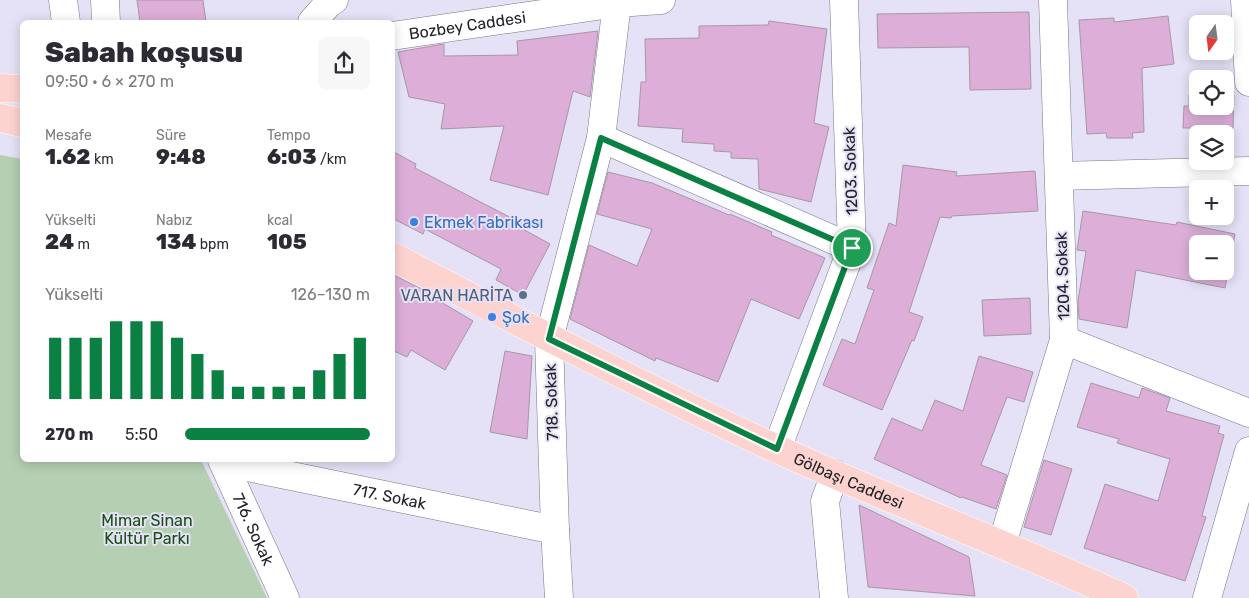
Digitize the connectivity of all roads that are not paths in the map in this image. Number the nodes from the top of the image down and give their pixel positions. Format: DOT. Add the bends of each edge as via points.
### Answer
graph roads {
  1 [pos="63,0"];
  2 [pos="105,0"];
  3 [pos="661,0"];
  4 [pos="844,0"];
  5 [pos="1054,0"];
  6 [pos="1245,0"];
  7 [pos="617,3"];
  8 [pos="66,20"];
  9 [pos="106,20"];
  10 [pos="395,36"];
  11 [pos="1249,82"];
  12 [pos="0,88"];
  13 [pos="20,89"];
  14 [pos="0,118"];
  15 [pos="20,123"];
  16 [pos="601,138"];
  17 [pos="1249,171"];
  18 [pos="1059,176"];
  19 [pos="852,248"];
  20 [pos="395,258"];
  21 [pos="549,339"];
  22 [pos="1064,340"];
  23 [pos="1249,413"];
  24 [pos="777,449"];
  25 [pos="1249,451"];
  26 [pos="223,462"];
  27 [pos="228,462"];
  28 [pos="835,474"];
  29 [pos="555,530"];
  30 [pos="1002,544"];
  31 [pos="1076,586"];
  32 [pos="285,598"];
  33 [pos="559,598"];
  34 [pos="834,598"];
  35 [pos="1124,598"];
  36 [pos="1207,598"];
  1 -- 8 [label="street"];
  2 -- 9 [label="street"];
  3 -- 7 [label="street, Bozbey Caddesi"];
  4 -- 19 [label="street, 1203. Sokak"];
  5 -- 18 [label="street, 1204. Sokak"];
  6 -- 11 [label="street"];
  7 -- 10 [label="street, Bozbey Caddesi"];
  7 -- 16 [label="street, 718. Sokak"];
  12 -- 13 [label="main road"];
  14 -- 15 [label="main road"];
  16 -- 19 [label="street"];
  16 -- 21 [label="street, 718. Sokak"];
  17 -- 18 [label="street"];
  18 -- 22 [label="street, 1204. Sokak"];
  19 -- 24 [label="street, 1203. Sokak"];
  20 -- 21 [label="main road, Gölbaşı Caddesi"];
  21 -- 24 [label="main road, Gölbaşı Caddesi"];
  21 -- 29 [label="street, 718. Sokak"];
  22 -- 23 [label="street"];
  22 -- 30 [label="street, 1204. Sokak"];
  24 -- 28 [label="main road, Gölbaşı Caddesi"];
  25 -- 36 [label="street"];
  26 -- 32 [label="street, 716. Sokak"];
  27 -- 29 [label="street, 717. Sokak"];
  28 -- 30 [label="main road, Gölbaşı Caddesi"];
  28 -- 34 [label="street" via="825,501"];
  29 -- 33 [label="street, 718. Sokak"];
  30 -- 31 [label="main road, Gölbaşı Caddesi"];
  31 -- 35 [label="main road, Gölbaşı Caddesi"];
}
